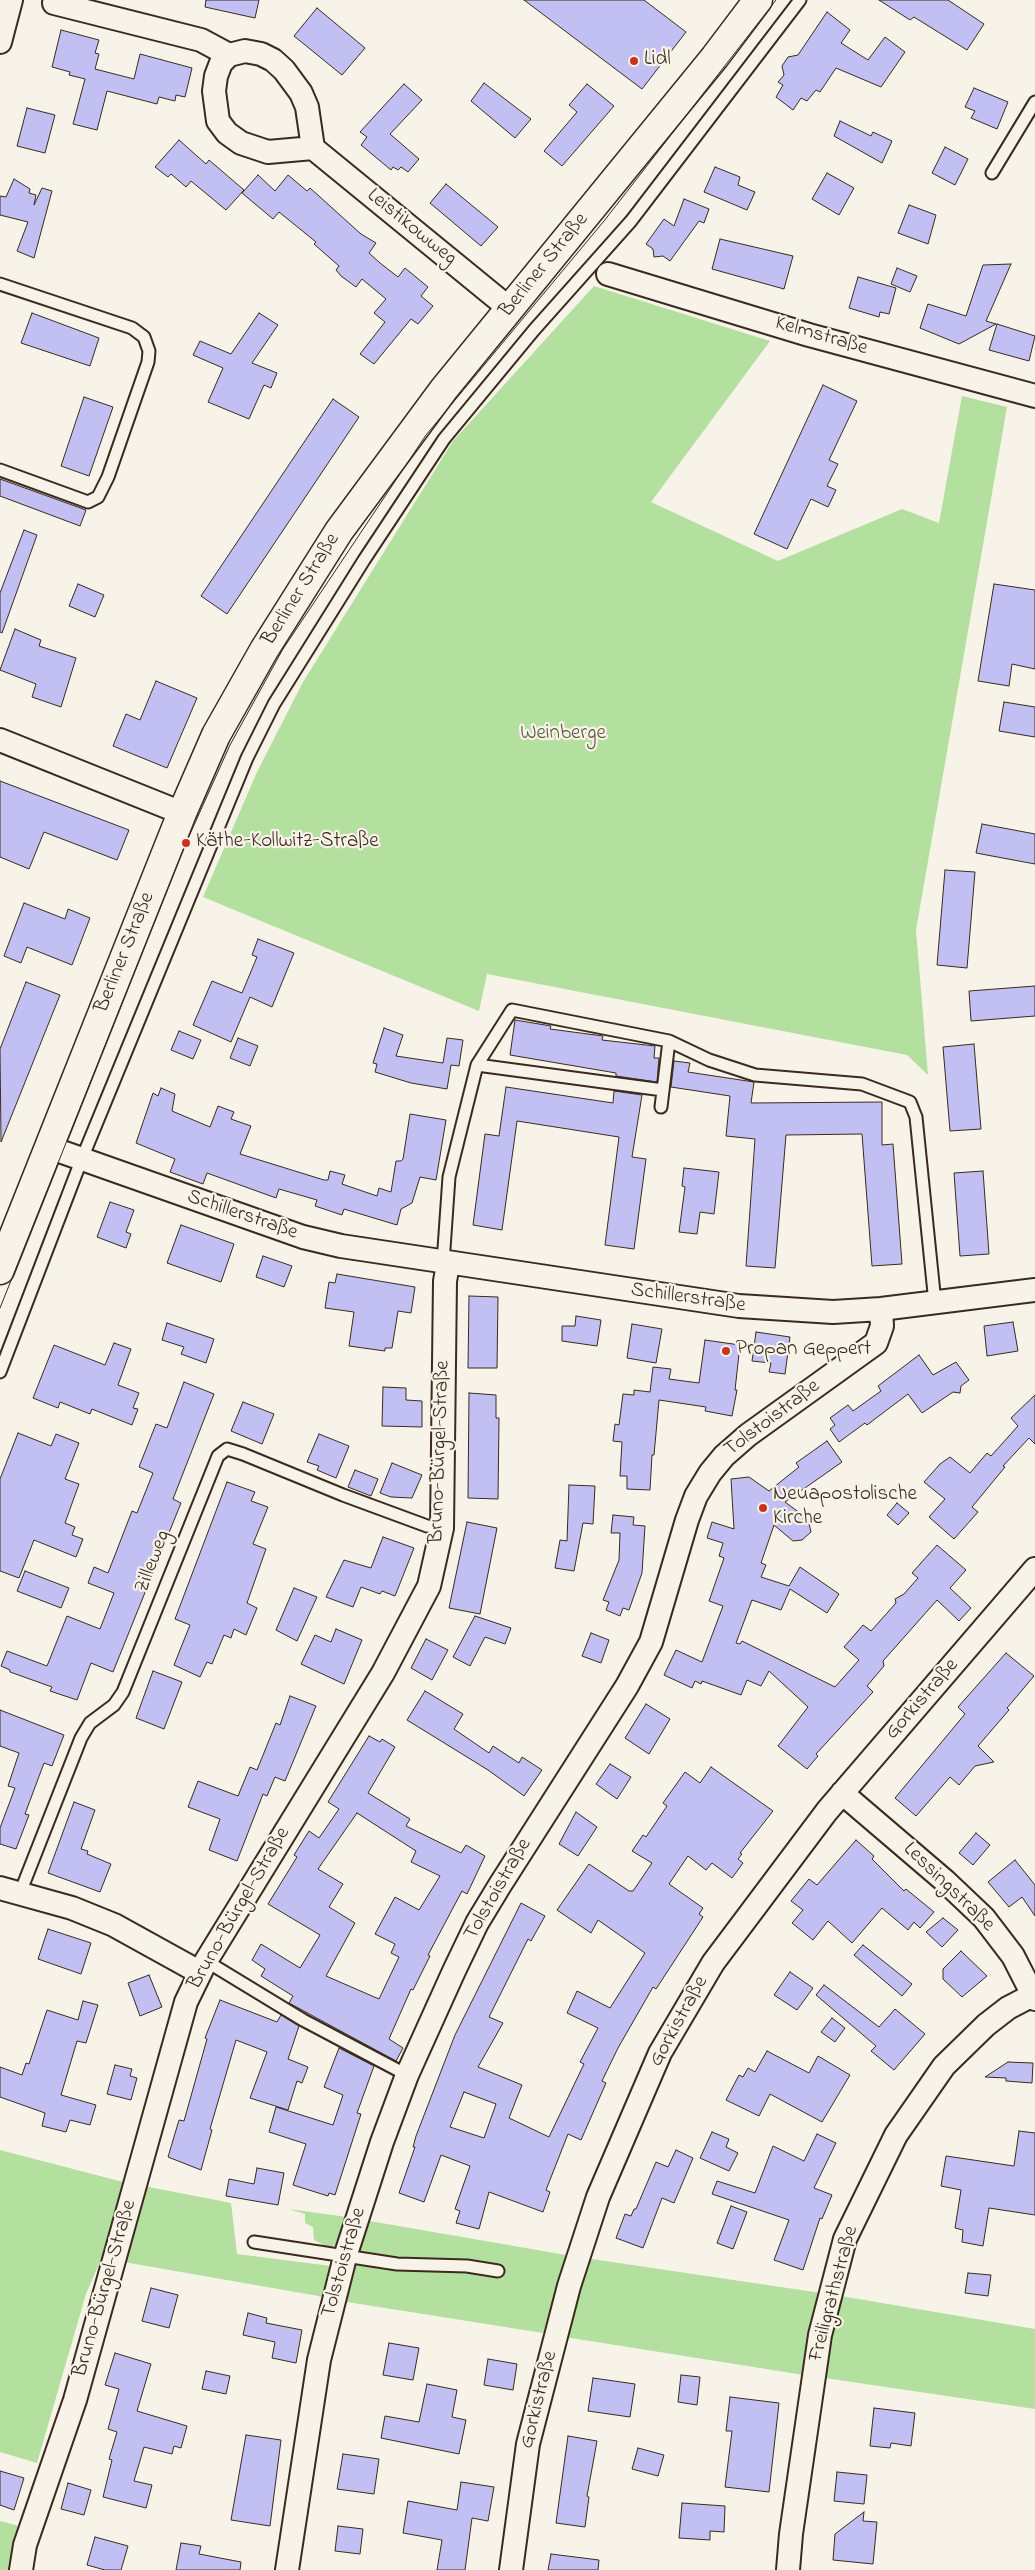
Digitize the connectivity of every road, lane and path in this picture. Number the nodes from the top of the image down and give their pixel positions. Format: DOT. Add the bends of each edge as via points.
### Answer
graph roads {
  1 [pos="11,0"];
  2 [pos="758,0"];
  3 [pos="800,0"];
  4 [pos="54,2"];
  5 [pos="0,42"];
  6 [pos="229,55"];
  7 [pos="1035,102"];
  8 [pos="313,148"];
  9 [pos="992,173"];
  10 [pos="600,270"];
  11 [pos="0,284"];
  12 [pos="510,309"];
  13 [pos="1035,396"];
  14 [pos="0,470"];
  15 [pos="0,740"];
  16 [pos="182,813"];
  17 [pos="669,1041"];
  18 [pos="477,1065"];
  19 [pos="663,1090"];
  20 [pos="661,1107"];
  21 [pos="48,1147"];
  22 [pos="81,1161"];
  23 [pos="446,1263"];
  24 [pos="0,1270"];
  25 [pos="1035,1290"];
  26 [pos="935,1303"];
  27 [pos="882,1309"];
  28 [pos="0,1372"];
  29 [pos="442,1528"];
  30 [pos="1035,1569"];
  31 [pos="842,1793"];
  32 [pos="10,1891"];
  33 [pos="202,1967"];
  34 [pos="1034,1997"];
  35 [pos="407,2075"];
  36 [pos="254,2242"];
  37 [pos="345,2257"];
  38 [pos="498,2270"];
  39 [pos="21,2570"];
  40 [pos="287,2570"];
  41 [pos="512,2570"];
  42 [pos="788,2570"];
  1 -- 5 [label="street"];
  2 -- 12 [label="street, Berliner Straße"];
  3 -- 10 [label="lane, Berliner Straße" via="631,221"];
  4 -- 6 [label="street" via="201,40"];
  6 -- 8 [label="street" via="245,51 261,54 284,70 307,107"];
  6 -- 8 [label="street" via="221,62 214,91 218,121 227,134 241,143 268,152"];
  7 -- 9 [label="lane"];
  8 -- 12 [label="street, Leistikowweg"];
  10 -- 13 [label="street, Kelmstraße" via="809,335"];
  10 -- 22 [label="lane, Berliner Straße" via="534,330 444,439 274,704 248,758"];
  11 -- 14 [label="lane" via="132,328 144,337 149,351 111,468 98,497 88,502"];
  12 -- 16 [label="street, Berliner Straße" via="444,389 339,531 230,708"];
  15 -- 16 [label="street"];
  16 -- 21 [label="street, Berliner Straße"];
  17 -- 18 [label="lane" via="512,1010"];
  17 -- 19 [label="lane"];
  17 -- 26 [label="lane" via="709,1060 755,1075 862,1084 910,1102 916,1117"];
  18 -- 19 [label="lane"];
  18 -- 23 [label="lane" via="449,1178"];
  19 -- 20 [label="lane"];
  21 -- 22 [label="street, Schillerstraße"];
  21 -- 24 [label="street, Berliner Straße"];
  22 -- 23 [label="street, Schillerstraße" via="303,1237"];
  22 -- 28 [label="lane, Berliner Straße"];
  23 -- 27 [label="street, Schillerstraße" via="760,1309 833,1312"];
  23 -- 29 [label="street, Bruno-Bürgel-Straße"];
  25 -- 26 [label="street, Schillerstraße"];
  26 -- 27 [label="street, Schillerstraße"];
  27 -- 35 [label="street, Tolstoistraße" via="882,1326 876,1343 748,1435 710,1473 687,1520 651,1642 627,1686 477,1923"];
  29 -- 32 [label="lane, Zilleweg" via="427,1526 343,1495 243,1454 227,1449 218,1456 124,1692 114,1705 90,1723 81,1738"];
  29 -- 33 [label="street, Bruno-Bürgel-Straße" via="429,1586 383,1673"];
  30 -- 31 [label="street, Gorkistraße"];
  31 -- 34 [label="street, Lessingstraße" via="984,1918 1013,1956"];
  31 -- 41 [label="street, Gorkistraße" via="703,1978 660,2053 626,2128 582,2242 533,2419"];
  32 -- 33 [label="street" via="72,1908"];
  33 -- 35 [label="lane"];
  33 -- 39 [label="street, Bruno-Bürgel-Straße" via="186,2002 78,2391 25,2545"];
  34 -- 42 [label="street, Freiligrathstraße" via="1008,2008 944,2066 896,2135 846,2239 820,2335"];
  35 -- 37 [label="street, Tolstoistraße"];
  36 -- 37 [label="lane"];
  37 -- 38 [label="lane" via="397,2264"];
  37 -- 40 [label="street, Tolstoistraße" via="319,2360"];
}
